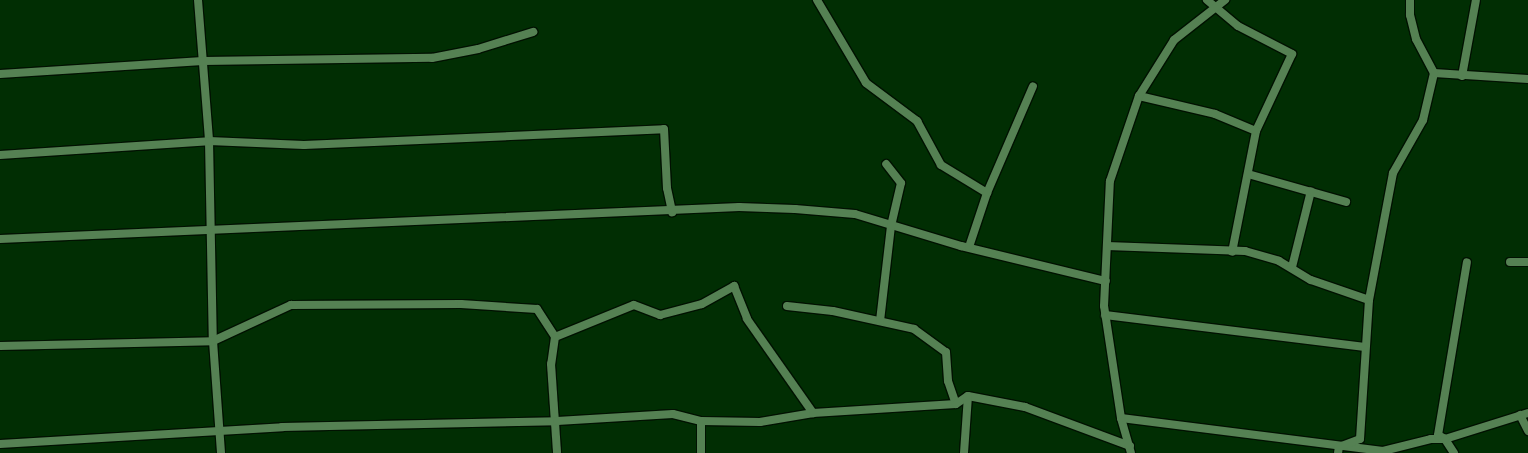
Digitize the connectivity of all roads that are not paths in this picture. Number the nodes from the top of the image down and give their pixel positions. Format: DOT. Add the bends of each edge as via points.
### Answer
graph roads {
  1 [pos="198,0"];
  2 [pos="817,0"];
  3 [pos="1207,0"];
  4 [pos="1225,0"];
  5 [pos="1410,0"];
  6 [pos="1476,0"];
  7 [pos="1215,8"];
  8 [pos="533,32"];
  9 [pos="202,61"];
  10 [pos="1434,73"];
  11 [pos="0,74"];
  12 [pos="1462,76"];
  13 [pos="1528,79"];
  14 [pos="1033,86"];
  15 [pos="1139,96"];
  16 [pos="1256,131"];
  17 [pos="209,141"];
  18 [pos="0,155"];
  19 [pos="886,164"];
  20 [pos="1248,174"];
  21 [pos="1310,191"];
  22 [pos="987,193"];
  23 [pos="1346,202"];
  24 [pos="672,212"];
  25 [pos="891,226"];
  26 [pos="211,227"];
  27 [pos="0,239"];
  28 [pos="1107,246"];
  29 [pos="970,247"];
  30 [pos="1232,252"];
  31 [pos="1467,262"];
  32 [pos="1510,262"];
  33 [pos="1528,262"];
  34 [pos="1292,267"];
  35 [pos="1106,281"];
  36 [pos="1369,300"];
  37 [pos="787,306"];
  38 [pos="1105,315"];
  39 [pos="880,321"];
  40 [pos="555,337"];
  41 [pos="213,340"];
  42 [pos="0,346"];
  43 [pos="1365,347"];
  44 [pos="968,396"];
  45 [pos="956,404"];
  46 [pos="813,414"];
  47 [pos="1524,414"];
  48 [pos="1121,418"];
  49 [pos="557,421"];
  50 [pos="701,421"];
  51 [pos="220,431"];
  52 [pos="1528,431"];
  53 [pos="1446,439"];
  54 [pos="0,444"];
  55 [pos="1131,450"];
  56 [pos="1339,450"];
  57 [pos="1384,452"];
  58 [pos="221,453"];
  59 [pos="557,453"];
  60 [pos="701,453"];
  61 [pos="964,453"];
  62 [pos="1454,453"];
  1 -- 9 [label="street"];
  2 -- 22 [label="street" via="866,83 917,121 941,166"];
  3 -- 7 [label="street"];
  4 -- 7 [label="street"];
  5 -- 10 [label="street" via="1416,39"];
  6 -- 12 [label="street"];
  7 -- 15 [label="street" via="1174,40"];
  7 -- 16 [label="street" via="1238,26 1292,54"];
  8 -- 9 [label="street" via="478,49 432,58"];
  9 -- 11 [label="street"];
  9 -- 17 [label="street"];
  10 -- 12 [label="street"];
  10 -- 36 [label="street" via="1423,120 1393,173"];
  12 -- 13 [label="street"];
  14 -- 22 [label="street"];
  15 -- 16 [label="street" via="1215,114"];
  15 -- 28 [label="street" via="1110,181"];
  16 -- 20 [label="street"];
  17 -- 18 [label="street"];
  17 -- 24 [label="street" via="304,145 664,129 667,188"];
  17 -- 26 [label="street"];
  19 -- 25 [label="street" via="901,183"];
  20 -- 21 [label="street"];
  20 -- 30 [label="street"];
  21 -- 23 [label="street"];
  21 -- 34 [label="street"];
  22 -- 29 [label="street"];
  24 -- 25 [label="street" via="739,207 795,209 855,214"];
  24 -- 26 [label="street"];
  25 -- 29 [label="street"];
  25 -- 39 [label="street"];
  26 -- 27 [label="street"];
  26 -- 41 [label="street"];
  28 -- 30 [label="street"];
  28 -- 35 [label="street"];
  29 -- 35 [label="street"];
  30 -- 34 [label="street" via="1245,251"];
  31 -- 53 [label="street" via="1438,435"];
  32 -- 33 [label="street"];
  34 -- 36 [label="street" via="1310,280"];
  35 -- 38 [label="street"];
  36 -- 43 [label="street"];
  37 -- 39 [label="street"];
  38 -- 43 [label="street"];
  38 -- 48 [label="street"];
  39 -- 45 [label="street" via="914,329 946,352 948,381"];
  40 -- 41 [label="street" via="537,308 461,304 291,305"];
  40 -- 46 [label="street" via="634,305 660,315 702,304 734,286 747,319"];
  40 -- 49 [label="street" via="550,364"];
  41 -- 42 [label="street"];
  41 -- 51 [label="street"];
  43 -- 56 [label="street" via="1360,440"];
  44 -- 45 [label="street"];
  44 -- 55 [label="street" via="1025,407"];
  44 -- 61 [label="street"];
  45 -- 46 [label="street"];
  46 -- 50 [label="street" via="760,422"];
  47 -- 52 [label="street"];
  47 -- 53 [label="street"];
  48 -- 55 [label="street"];
  48 -- 56 [label="street"];
  49 -- 50 [label="street" via="673,414"];
  49 -- 51 [label="street"];
  49 -- 59 [label="street"];
  50 -- 60 [label="street"];
  51 -- 54 [label="street"];
  51 -- 58 [label="street"];
  53 -- 57 [label="street" via="1431,439"];
  53 -- 62 [label="street"];
  56 -- 57 [label="street"];
}
